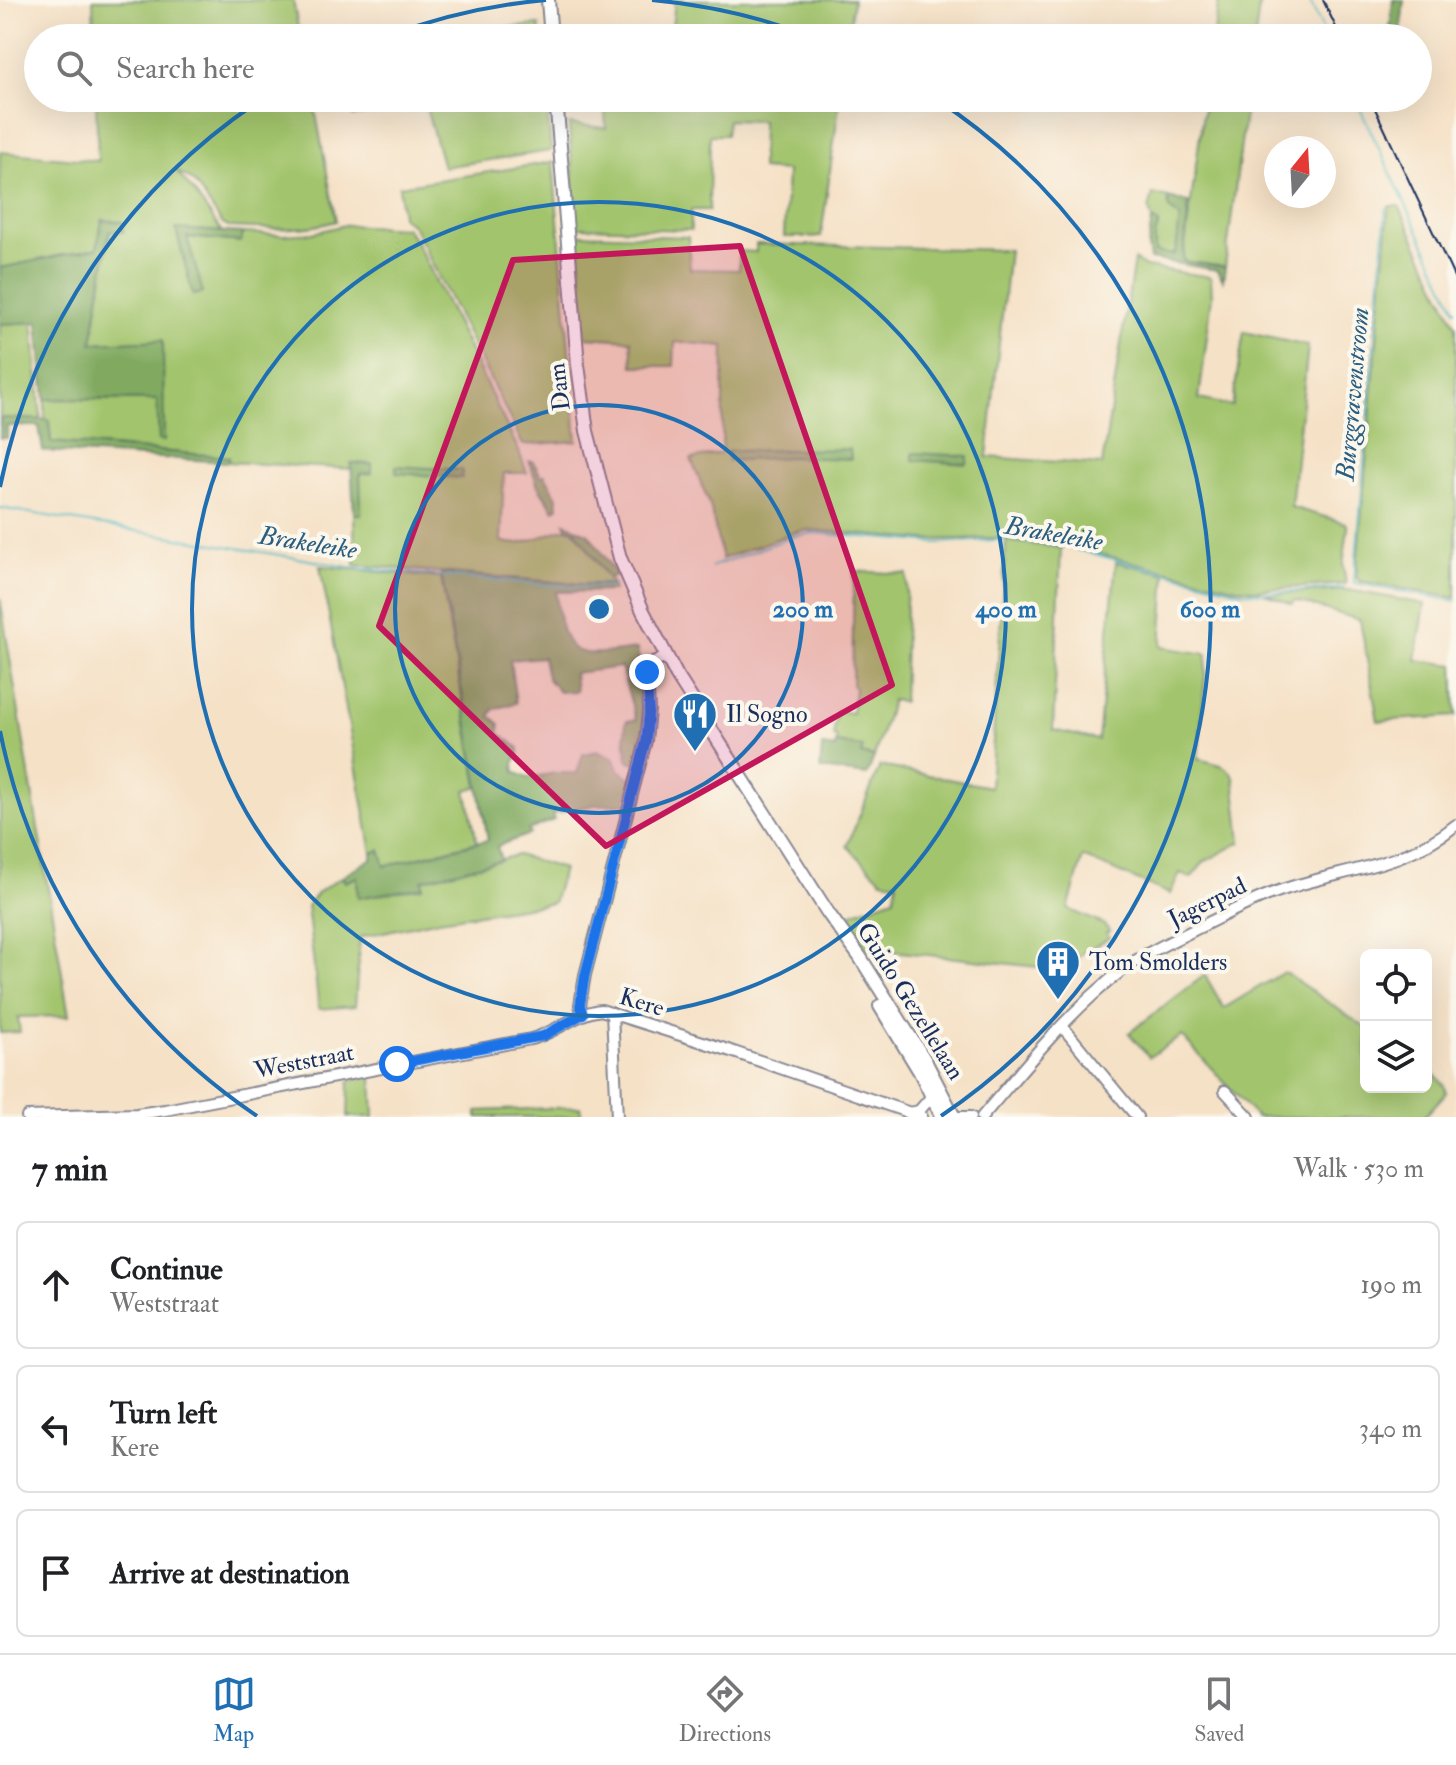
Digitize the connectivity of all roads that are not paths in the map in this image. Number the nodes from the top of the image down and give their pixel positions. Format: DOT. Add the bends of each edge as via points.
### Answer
graph roads {
  1 [pos="548,0"];
  2 [pos="550,24"];
  3 [pos="557,112"];
  4 [pos="666,657"];
  5 [pos="1456,825"];
  6 [pos="612,1013"];
  7 [pos="583,1014"];
  8 [pos="1062,1026"];
  9 [pos="899,1029"];
  10 [pos="1225,1091"];
  11 [pos="932,1096"];
  12 [pos="909,1113"];
  13 [pos="27,1117"];
  14 [pos="617,1117"];
  15 [pos="922,1117"];
  16 [pos="950,1117"];
  17 [pos="971,1117"];
  18 [pos="982,1117"];
  19 [pos="1137,1117"];
  20 [pos="1249,1117"];
  1 -- 2 [label="main road"];
  3 -- 4 [label="main road, Dam" via="587,431 620,558"];
  4 -- 7 [label="street, Kere" via="647,672 646,741 585,975"];
  4 -- 9 [label="main road, Guido Gezellelaan"];
  5 -- 8 [label="street, Jagerpad" via="1415,851 1283,890 1178,938 1127,967"];
  6 -- 7 [label="street, Kere"];
  6 -- 12 [label="street, Kere"];
  6 -- 14 [label="street"];
  7 -- 13 [label="street, Weststraat" via="531,1039 165,1110"];
  8 -- 18 [label="street, Jagerpad"];
  8 -- 19 [label="street"];
  9 -- 11 [label="main road, Guido Gezellelaan"];
  9 -- 16 [label="main road, Guido Gezellelaan" via="932,1072"];
  10 -- 20 [label="street"];
  11 -- 12 [label="street" via="919,1111"];
  11 -- 16 [label="main road, Guido Gezellelaan"];
  12 -- 15 [label="street, Kere"];
  16 -- 17 [label="street"];
}
